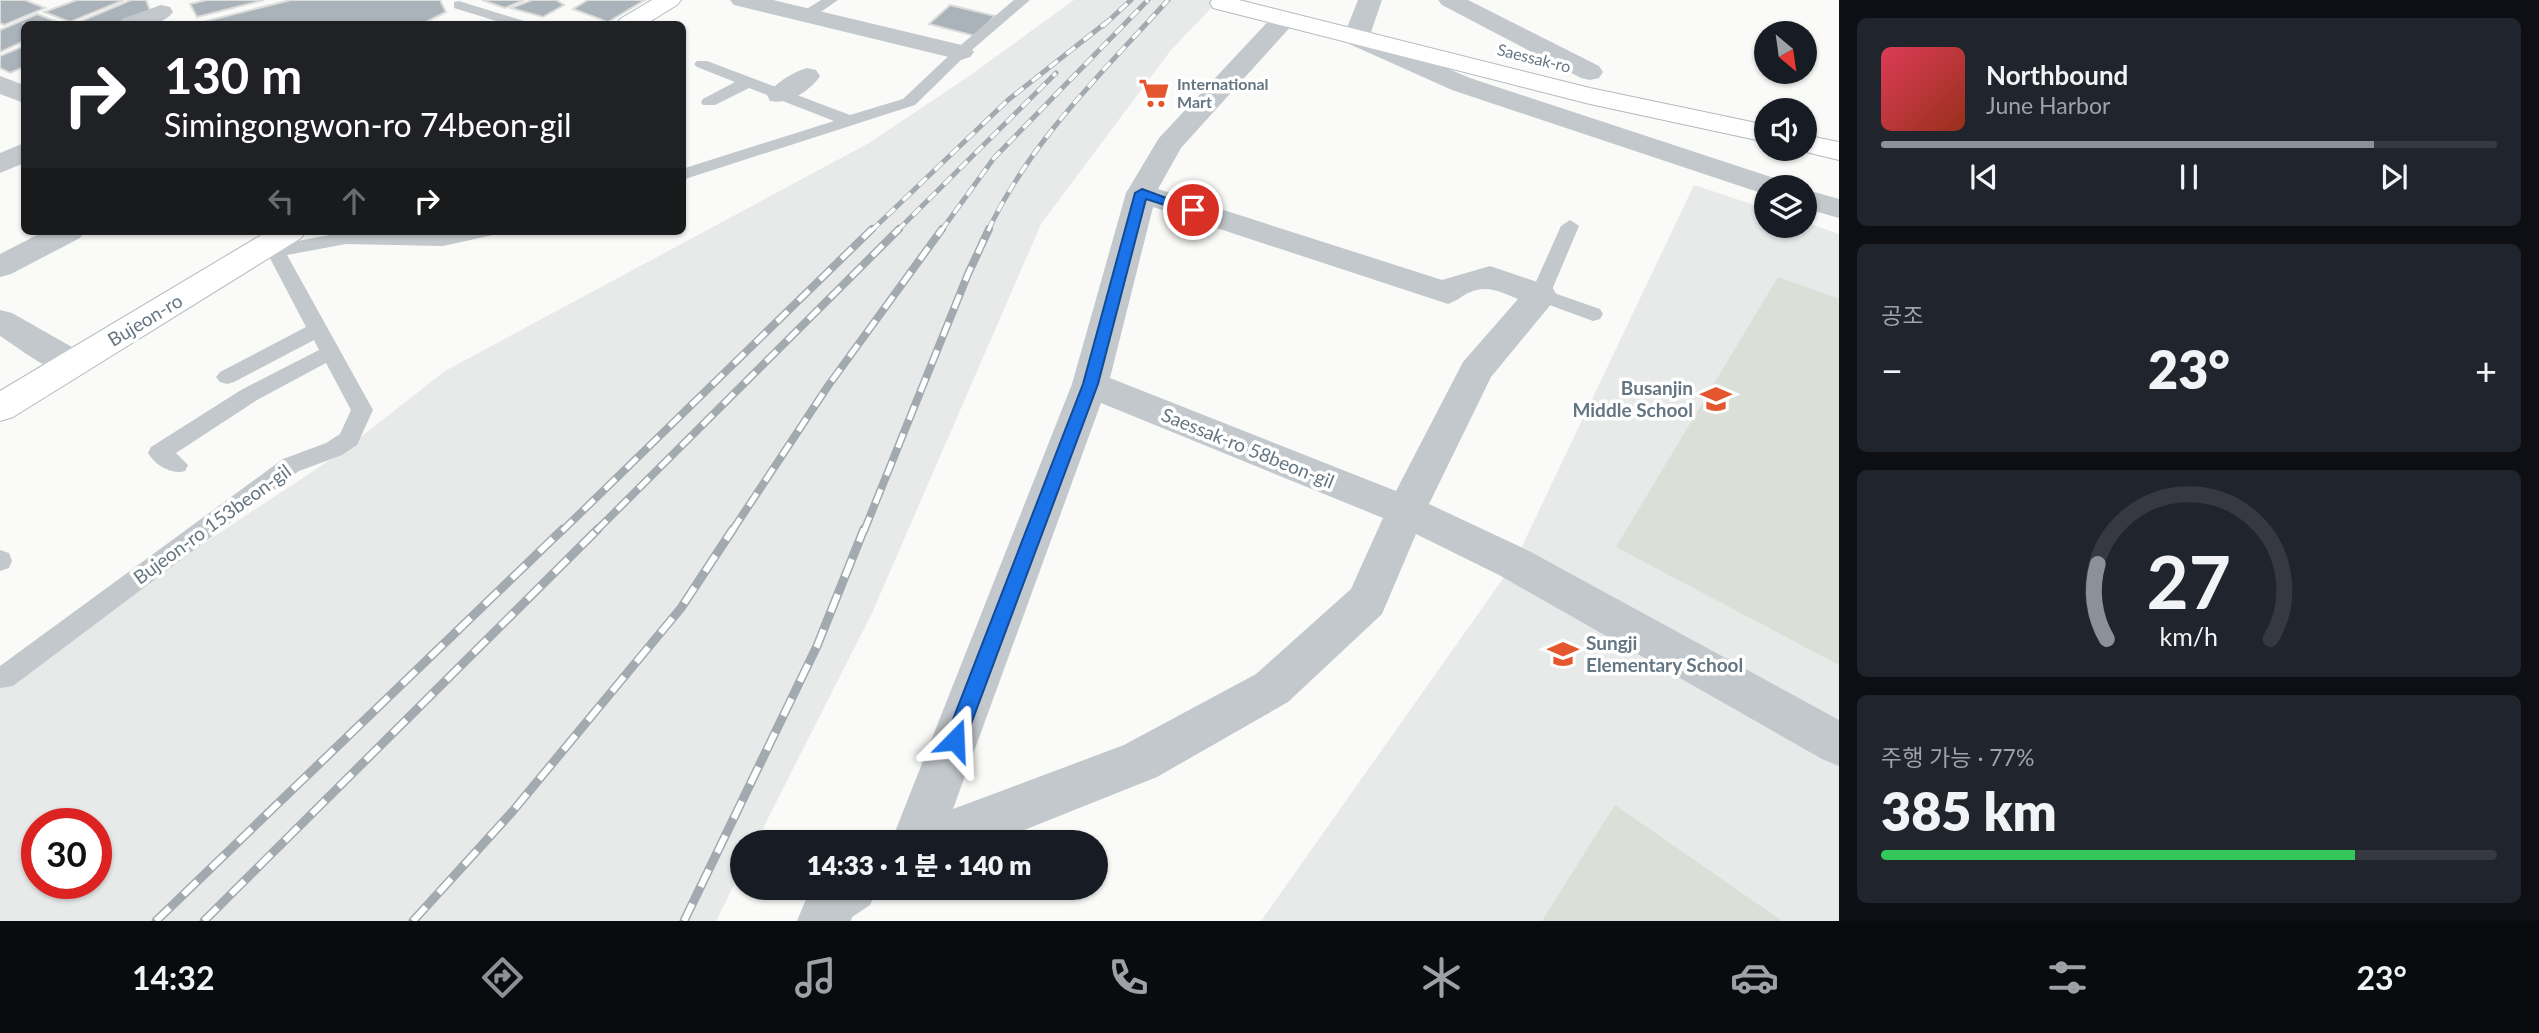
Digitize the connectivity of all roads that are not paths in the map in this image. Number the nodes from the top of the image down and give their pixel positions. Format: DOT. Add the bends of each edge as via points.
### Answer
graph roads {
  1 [pos="669,0"];
  2 [pos="742,0"];
  3 [pos="1023,0"];
  4 [pos="1450,0"];
  5 [pos="1222,3"];
  6 [pos="459,5"];
  7 [pos="1291,9"];
  8 [pos="834,11"];
  9 [pos="161,12"];
  10 [pos="1364,18"];
  11 [pos="138,21"];
  12 [pos="510,21"];
  13 [pos="634,21"];
  14 [pos="961,52"];
  15 [pos="702,64"];
  16 [pos="21,72"];
  17 [pos="1590,72"];
  18 [pos="807,76"];
  19 [pos="0,83"];
  20 [pos="765,84"];
  21 [pos="21,94"];
  22 [pos="709,102"];
  23 [pos="1754,106"];
  24 [pos="1817,120"];
  25 [pos="850,121"];
  26 [pos="1839,125"];
  27 [pos="1754,132"];
  28 [pos="1817,146"];
  29 [pos="1839,151"];
  30 [pos="21,154"];
  31 [pos="0,164"];
  32 [pos="686,174"];
  33 [pos="1754,181"];
  34 [pos="1142,193"];
  35 [pos="1817,202"];
  36 [pos="1839,209"];
  37 [pos="1570,226"];
  38 [pos="61,235"];
  39 [pos="467,235"];
  40 [pos="275,239"];
  41 [pos="0,267"];
  42 [pos="1539,295"];
  43 [pos="1592,314"];
  44 [pos="0,321"];
  45 [pos="318,329"];
  46 [pos="331,352"];
  47 [pos="73,364"];
  48 [pos="227,377"];
  49 [pos="1090,384"];
  50 [pos="0,408"];
  51 [pos="177,465"];
  52 [pos="1406,511"];
  53 [pos="4,678"];
  54 [pos="1839,744"];
  55 [pos="921,830"];
  56 [pos="963,830"];
  57 [pos="832,900"];
  58 [pos="824,921"];
  1 -- 13 [label="main road"];
  2 -- 8 [label="street" via="807,15"];
  3 -- 14 [label="lane"];
  4 -- 17 [label="street"];
  5 -- 7 [label="main road, Saessak-ro"];
  6 -- 12 [label="lane"];
  7 -- 10 [label="main road, Saessak-ro"];
  7 -- 34 [label="street" via="1169,144"];
  8 -- 14 [label="street"];
  9 -- 11 [label="street"];
  10 -- 17 [label="main road, Saessak-ro"];
  10 -- 27 [label="main road, Saessak-ro" via="1590,96"];
  10 -- 33 [label="street, Saessak-ro" via="1461,84"];
  14 -- 25 [label="lane" via="909,102"];
  15 -- 20 [label="lane"];
  16 -- 19 [label="street"];
  17 -- 23 [label="main road, Saessak-ro"];
  18 -- 20 [label="street"];
  19 -- 21 [label="street"];
  20 -- 22 [label="lane"];
  20 -- 25 [label="lane"];
  24 -- 26 [label="main road"];
  25 -- 32 [label="lane"];
  28 -- 29 [label="main road"];
  30 -- 31 [label="street"];
  34 -- 42 [label="street" via="1448,293 1455,286 1490,276"];
  34 -- 49 [label="street"];
  35 -- 36 [label="street"];
  37 -- 42 [label="lane"];
  38 -- 41 [label="street"];
  39 -- 40 [label="lane" via="443,240"];
  40 -- 45 [label="lane, Bujeon-ro 153beon-gil"];
  40 -- 47 [label="main road, Bujeon-ro"];
  42 -- 43 [label="lane"];
  42 -- 52 [label="street" via="1476,371"];
  44 -- 47 [label="street"];
  45 -- 46 [label="lane, Bujeon-ro 153beon-gil"];
  45 -- 48 [label="lane"];
  46 -- 51 [label="lane" via="248,395 159,453"];
  46 -- 53 [label="lane, Bujeon-ro 153beon-gil" via="362,410 349,439 291,465"];
  47 -- 50 [label="main road, Bujeon-ro"];
  49 -- 52 [label="street, Saessak-ro 58beon-gil"];
  49 -- 55 [label="street"];
  52 -- 54 [label="street, Saessak-ro 58beon-gil" via="1514,563"];
  52 -- 56 [label="street" via="1367,601 1272,688 1140,761"];
  57 -- 58 [label="street"];
}
